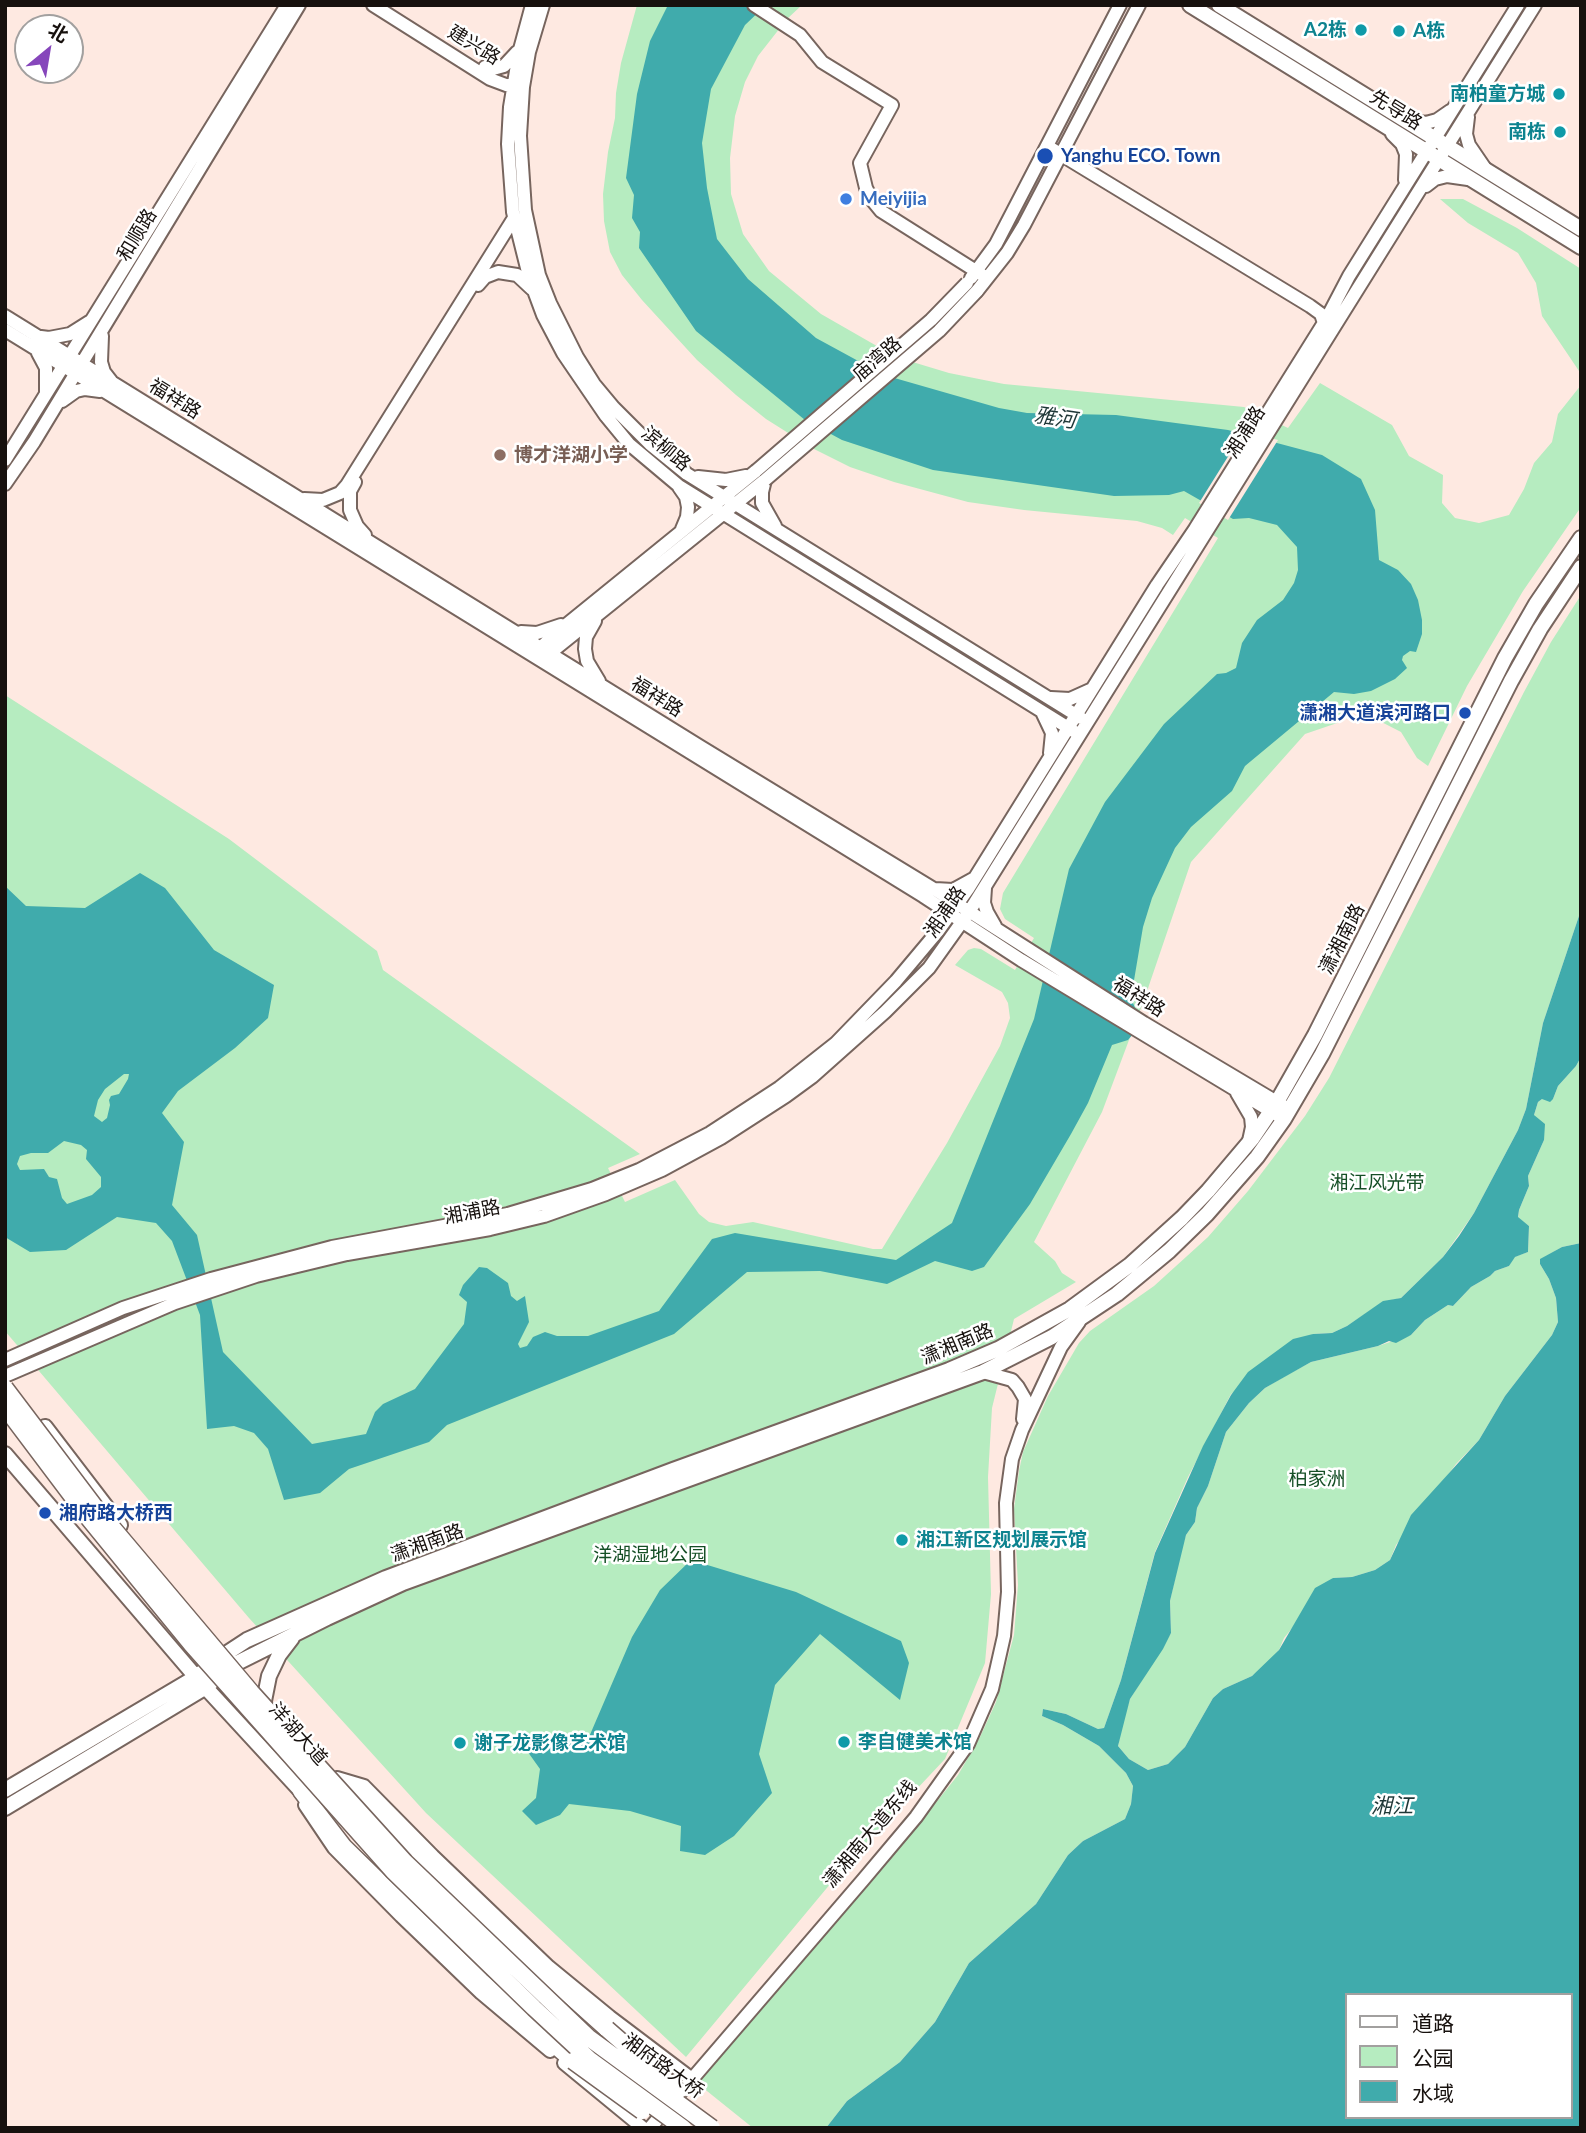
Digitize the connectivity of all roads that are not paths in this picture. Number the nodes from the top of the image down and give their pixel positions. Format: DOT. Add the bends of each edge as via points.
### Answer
graph roads {
  1 [pos="287,5"];
  2 [pos="299,5"];
  3 [pos="373,5"];
  4 [pos="386,5"];
  5 [pos="532,5"];
  6 [pos="543,5"];
  7 [pos="754,5"];
  8 [pos="763,5"];
  9 [pos="1120,5"];
  10 [pos="1190,5"];
  11 [pos="1219,5"];
  12 [pos="1518,5"];
  13 [pos="1535,5"];
  14 [pos="1139,6"];
  15 [pos="521,43"];
  16 [pos="813,46"];
  17 [pos="488,73"];
  18 [pos="519,81"];
  19 [pos="1458,103"];
  20 [pos="510,107"];
  21 [pos="1472,107"];
  22 [pos="1402,118"];
  23 [pos="1382,124"];
  24 [pos="1441,143"];
  25 [pos="1049,144"];
  26 [pos="1063,152"];
  27 [pos="1433,156"];
  28 [pos="1492,174"];
  29 [pos="1476,183"];
  30 [pos="1401,194"];
  31 [pos="1419,194"];
  32 [pos="514,218"];
  33 [pos="1581,229"];
  34 [pos="1581,247"];
  35 [pos="983,273"];
  36 [pos="535,292"];
  37 [pos="1334,304"];
  38 [pos="5,316"];
  39 [pos="100,321"];
  40 [pos="1324,323"];
  41 [pos="5,330"];
  42 [pos="30,339"];
  43 [pos="72,365"];
  44 [pos="115,391"];
  45 [pos="44,397"];
  46 [pos="52,411"];
  47 [pos="1273,413"];
  48 [pos="5,460"];
  49 [pos="684,471"];
  50 [pos="760,476"];
  51 [pos="674,482"];
  52 [pos="5,484"];
  53 [pos="296,496"];
  54 [pos="724,497"];
  55 [pos="737,504"];
  56 [pos="712,507"];
  57 [pos="724,514"];
  58 [pos="780,531"];
  59 [pos="1200,532"];
  60 [pos="679,534"];
  61 [pos="758,536"];
  62 [pos="1581,538"];
  63 [pos="691,540"];
  64 [pos="373,543"];
  65 [pos="1581,567"];
  66 [pos="605,609"];
  67 [pos="574,619"];
  68 [pos="511,628"];
  69 [pos="543,654"];
  70 [pos="1097,681"];
  71 [pos="604,687"];
  72 [pos="1046,696"];
  73 [pos="1038,709"];
  74 [pos="1082,719"];
  75 [pos="1074,732"];
  76 [pos="1046,765"];
  77 [pos="983,877"];
  78 [pos="926,891"];
  79 [pos="960,913"];
  80 [pos="1001,939"];
  81 [pos="931,940"];
  82 [pos="939,955"];
  83 [pos="1143,1028"];
  84 [pos="1294,1073"];
  85 [pos="1223,1082"];
  86 [pos="1247,1084"];
  87 [pos="1281,1110"];
  88 [pos="1244,1149"];
  89 [pos="213,1284"];
  90 [pos="179,1296"];
  91 [pos="1087,1314"];
  92 [pos="5,1360"];
  93 [pos="984,1372"];
  94 [pos="5,1376"];
  95 [pos="5,1388"];
  96 [pos="5,1407"];
  97 [pos="5,1454"];
  98 [pos="295,1634"];
  99 [pos="226,1661"];
  100 [pos="201,1682"];
  101 [pos="264,1701"];
  102 [pos="337,1778"];
  103 [pos="5,1790"];
  104 [pos="301,1791"];
  105 [pos="5,1808"];
  106 [pos="589,2038"];
  107 [pos="590,2060"];
  108 [pos="691,2078"];
  109 [pos="646,2128"];
  110 [pos="666,2128"];
  111 [pos="683,2128"];
  112 [pos="712,2128"];
  113 [pos="719,2128"];
  1 -- 39 [label="main road, 和顺路"];
  2 -- 39 [label="main road, 和顺路"];
  3 -- 17 [label="main road, 建兴路"];
  4 -- 17 [label="main road"];
  5 -- 15 [label="main road, 滨柳路"];
  6 -- 18 [label="main road, 滨柳路"];
  7 -- 16 [label="main road"];
  8 -- 16 [label="main road" via="802,30"];
  9 -- 25 [label="main road, 庙湾路"];
  10 -- 23 [label="main road, 先导路"];
  11 -- 22 [label="main road, 先导路"];
  12 -- 19 [label="main road, 湘浦路"];
  13 -- 21 [label="main road, 湘浦路"];
  14 -- 26 [label="main road, 庙湾路"];
  15 -- 17 [label="main road" via="510,62"];
  15 -- 18 [label="main road, 滨柳路"];
  16 -- 35 [label="main road" via="829,62 897,104 864,164 875,199"];
  17 -- 18 [label="main road, 建兴路"];
  17 -- 20 [label="main road"];
  18 -- 20 [label="main road, 滨柳路"];
  18 -- 49 [label="main road, 滨柳路" via="525,210 536,265 550,303 594,384 650,444"];
  19 -- 22 [label="main road" via="1447,115 1426,123"];
  19 -- 24 [label="main road, 湘浦路"];
  20 -- 32 [label="main road, 滨柳路"];
  21 -- 24 [label="main road, 湘浦路"];
  21 -- 28 [label="main road" via="1466,134 1469,145"];
  22 -- 24 [label="main road, 先导路"];
  23 -- 27 [label="main road, 先导路"];
  23 -- 30 [label="main road" via="1402,144 1406,155 1407,175"];
  24 -- 27 [label="main road, 湘浦路"];
  24 -- 28 [label="main road, 先导路"];
  25 -- 26 [label="main road"];
  25 -- 35 [label="main road, 庙湾路"];
  26 -- 35 [label="main road, 庙湾路" via="1024,225"];
  26 -- 37 [label="main road" via="1316,303"];
  26 -- 40 [label="main road" via="1310,306"];
  27 -- 29 [label="main road, 先导路"];
  27 -- 30 [label="main road, 湘浦路"];
  27 -- 31 [label="main road, 湘浦路"];
  28 -- 33 [label="main road, 先导路"];
  29 -- 31 [label="main road" via="1447,176 1435,179"];
  29 -- 34 [label="main road, 先导路"];
  30 -- 37 [label="main road, 湘浦路"];
  31 -- 47 [label="main road, 湘浦路"];
  32 -- 36 [label="main road, 滨柳路"];
  32 -- 53 [label="main road" via="344,489 323,500"];
  35 -- 50 [label="main road, 庙湾路, bridge"];
  36 -- 51 [label="main road, 滨柳路" via="563,353 606,416 629,444"];
  36 -- 64 [label="main road" via="523,279 508,273 491,273 479,283 350,491 353,518"];
  37 -- 40 [label="main road, 湘浦路"];
  38 -- 42 [label="main road, 福祥路"];
  39 -- 42 [label="main road" via="70,334"];
  39 -- 43 [label="main road, 和顺路"];
  39 -- 44 [label="main road" via="101,362"];
  40 -- 47 [label="main road, 湘浦路"];
  41 -- 42 [label="main road, 福祥路"];
  42 -- 43 [label="main road, 福祥路"];
  42 -- 45 [label="main road" via="46,368"];
  43 -- 44 [label="main road, 福祥路"];
  43 -- 45 [label="main road, 和顺路"];
  43 -- 46 [label="main road, 和顺路"];
  44 -- 46 [label="main road" via="85,389 68,396"];
  44 -- 53 [label="main road, 福祥路"];
  44 -- 69 [label="main road, 福祥路"];
  45 -- 48 [label="main road, 和顺路"];
  46 -- 52 [label="main road, 和顺路"];
  47 -- 59 [label="main road, 湘浦路"];
  49 -- 50 [label="main road" via="726,480"];
  49 -- 54 [label="main road, 滨柳路"];
  50 -- 54 [label="main road, 庙湾路"];
  50 -- 55 [label="main road, 庙湾路"];
  50 -- 58 [label="main road" via="762,503"];
  51 -- 56 [label="main road, 滨柳路"];
  51 -- 60 [label="main road" via="688,507"];
  53 -- 64 [label="main road, 福祥路"];
  54 -- 55 [label="main road, 滨柳路"];
  54 -- 56 [label="main road, 庙湾路"];
  55 -- 57 [label="main road, 庙湾路"];
  55 -- 58 [label="main road, 滨柳路"];
  56 -- 57 [label="main road, 滨柳路"];
  56 -- 60 [label="main road, 庙湾路"];
  57 -- 61 [label="main road, 滨柳路"];
  57 -- 63 [label="main road, 庙湾路"];
  58 -- 72 [label="main road, 滨柳路"];
  59 -- 70 [label="main road, 湘浦路"];
  59 -- 74 [label="main road, 湘浦路"];
  60 -- 67 [label="main road, 庙湾路"];
  61 -- 63 [label="main road" via="740,528 717,527"];
  61 -- 73 [label="main road, 滨柳路"];
  62 -- 84 [label="main road, 潇湘南路" via="1505,658"];
  63 -- 66 [label="main road, 庙湾路"];
  64 -- 68 [label="main road, 福祥路"];
  65 -- 87 [label="main road, 潇湘南路" via="1511,681 1322,1054"];
  66 -- 69 [label="main road, 庙湾路"];
  66 -- 71 [label="main road" via="586,637 585,649 587,661"];
  67 -- 68 [label="main road" via="537,633"];
  67 -- 69 [label="main road, 庙湾路"];
  68 -- 69 [label="main road, 福祥路"];
  69 -- 71 [label="main road, 福祥路"];
  69 -- 78 [label="main road, 福祥路"];
  70 -- 72 [label="main road" via="1076,698"];
  70 -- 74 [label="main road, 湘浦路"];
  71 -- 78 [label="main road, 福祥路"];
  72 -- 74 [label="main road, 滨柳路"];
  73 -- 75 [label="main road, 滨柳路"];
  73 -- 76 [label="main road" via="1052,733"];
  74 -- 75 [label="main road, 湘浦路"];
  75 -- 76 [label="main road, 湘浦路"];
  75 -- 77 [label="main road, 湘浦路"];
  76 -- 77 [label="main road, 湘浦路"];
  77 -- 78 [label="main road" via="953,890"];
  77 -- 79 [label="main road, 湘浦路"];
  77 -- 80 [label="main road" via="986,912"];
  78 -- 79 [label="main road, 福祥路"];
  78 -- 81 [label="main road" via="937,916"];
  79 -- 80 [label="main road, 福祥路"];
  79 -- 81 [label="main road, 湘浦路"];
  79 -- 82 [label="main road, 湘浦路"];
  80 -- 82 [label="main road" via="967,936"];
  80 -- 83 [label="main road, 福祥路"];
  81 -- 89 [label="main road, 湘浦路" via="872,1008 808,1067 710,1133 639,1170 509,1214 332,1247"];
  82 -- 89 [label="main road, 湘浦路" via="901,998 812,1077 721,1138 662,1170 544,1216"];
  83 -- 85 [label="main road, 福祥路"];
  83 -- 86 [label="main road, 福祥路"];
  84 -- 86 [label="main road" via="1272,1088"];
  84 -- 87 [label="main road, 潇湘南路"];
  85 -- 87 [label="main road, 福祥路"];
  85 -- 88 [label="main road" via="1242,1099 1251,1117 1251,1135"];
  86 -- 87 [label="main road, 福祥路"];
  87 -- 88 [label="main road, 潇湘南路"];
  87 -- 91 [label="main road, 潇湘南路" via="1257,1157 1189,1232"];
  88 -- 99 [label="main road, 潇湘南路" via="1182,1219 1130,1265 1070,1308 998,1349 386,1578 247,1640"];
  89 -- 90 [label="main road, 湘浦路"];
  90 -- 92 [label="main road, 湘浦路" via="123,1308"];
  90 -- 94 [label="main road, 湘浦路"];
  91 -- 93 [label="main road, 潇湘南路"];
  91 -- 108 [label="main road, 潇湘南大道东线" via="1061,1347 1014,1450 1006,1503 1004,1636 979,1725 916,1817"];
  93 -- 98 [label="main road, 潇湘南路" via="403,1583"];
  93 -- 108 [label="main road, 潇湘南大道东线" via="1012,1380 1026,1405 1004,1482 1002,1630 991,1681 975,1721 957,1756 908,1821"];
  94 -- 99 [label="main road"];
  95 -- 106 [label="highway, 洋湖大道, bridge" via="95,1507 251,1692 405,1862"];
  96 -- 107 [label="highway, 洋湖大道, bridge" via="90,1520 251,1713 393,1871"];
  97 -- 100 [label="main road"];
  98 -- 99 [label="main road, 潇湘南路"];
  98 -- 101 [label="main road" via="274,1665"];
  99 -- 100 [label="main road, 潇湘南路"];
  99 -- 101 [label="main road"];
  100 -- 103 [label="main road, 潇湘南路"];
  100 -- 104 [label="main road"];
  100 -- 105 [label="main road, 潇湘南路"];
  101 -- 102 [label="main road"];
  102 -- 108 [label="main road" via="364,1786 381,1800 549,1966"];
  102 -- 113 [label="highway, bridge" via="378,1814 423,1864"];
  104 -- 109 [label="main road" via="323,1834 401,1916 490,2001"];
  104 -- 110 [label="highway, bridge" via="344,1847 491,1990 573,2061"];
  106 -- 112 [label="highway, 湘府路大桥, bridge"];
  107 -- 111 [label="highway, 湘府路大桥, bridge"];
  108 -- 109 [label="main road, 潇湘南大道东线"];
}
